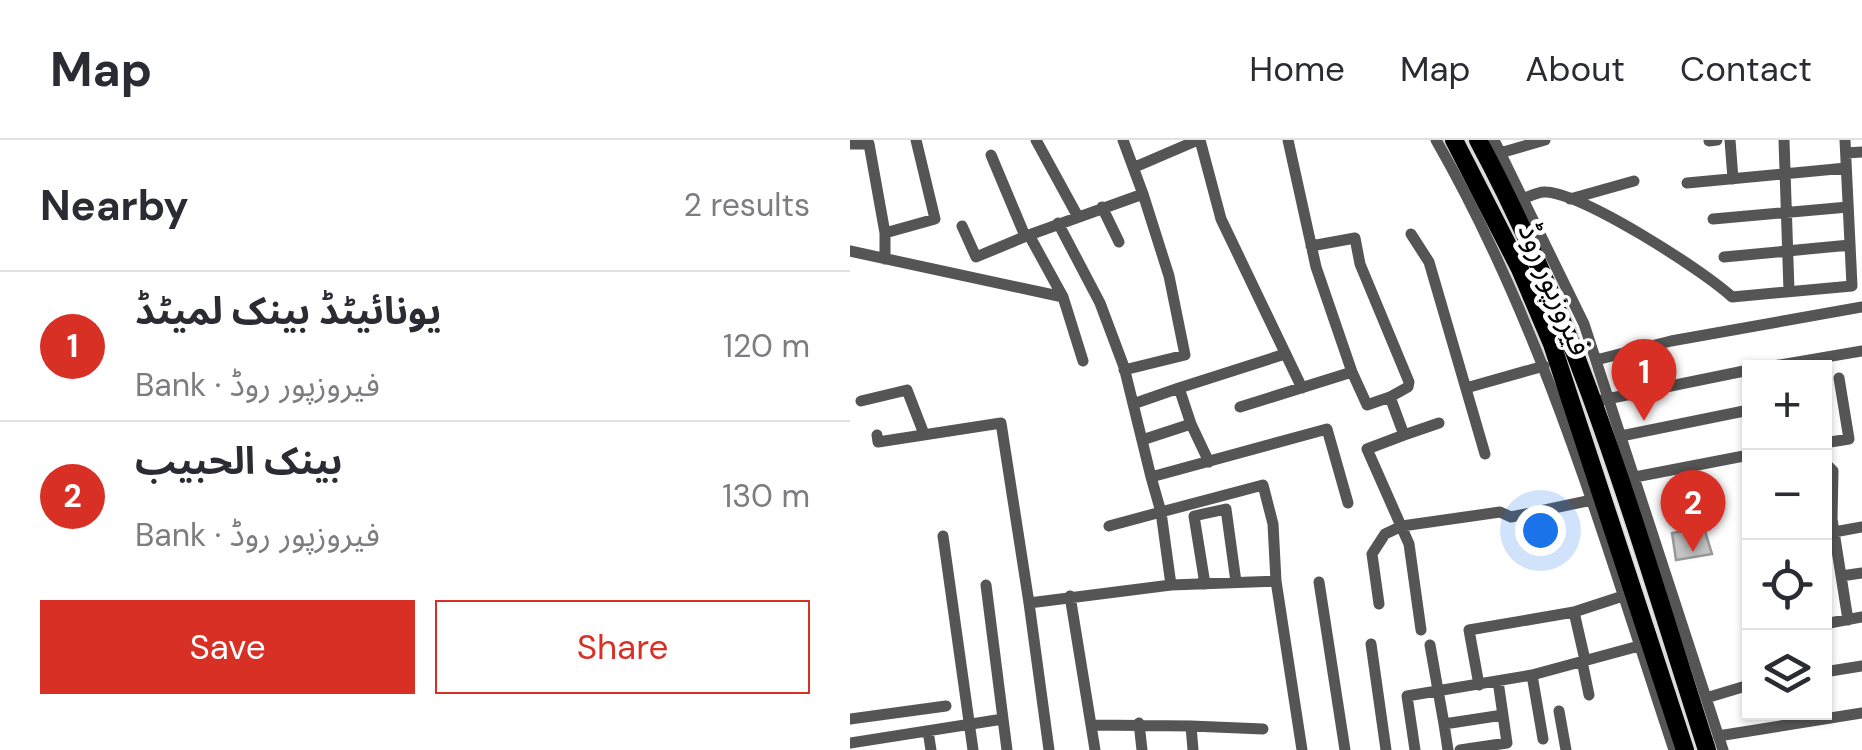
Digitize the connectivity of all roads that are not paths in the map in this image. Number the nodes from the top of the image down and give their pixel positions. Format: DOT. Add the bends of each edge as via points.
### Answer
graph roads {
  1 [pos="916,140"];
  2 [pos="1036,140"];
  3 [pos="1123,140"];
  4 [pos="1199,140"];
  5 [pos="1288,140"];
  6 [pos="1436,140"];
  7 [pos="1454,140"];
  8 [pos="1478,140"];
  9 [pos="1494,140"];
  10 [pos="1545,140"];
  11 [pos="1717,140"];
  12 [pos="1730,140"];
  13 [pos="1784,140"];
  14 [pos="1708,141"];
  15 [pos="850,144"];
  16 [pos="1846,146"];
  17 [pos="1862,152"];
  18 [pos="1500,153"];
  19 [pos="991,155"];
  20 [pos="1135,166"];
  21 [pos="1846,168"];
  22 [pos="1784,173"];
  23 [pos="1732,179"];
  24 [pos="1634,181"];
  25 [pos="1687,184"];
  26 [pos="1862,190"];
  27 [pos="1847,192"];
  28 [pos="1143,194"];
  29 [pos="1524,199"];
  30 [pos="1570,199"];
  31 [pos="1102,207"];
  32 [pos="1848,207"];
  33 [pos="1786,212"];
  34 [pos="1077,215"];
  35 [pos="1713,219"];
  36 [pos="1058,223"];
  37 [pos="962,226"];
  38 [pos="885,233"];
  39 [pos="1411,234"];
  40 [pos="1027,235"];
  41 [pos="1119,242"];
  42 [pos="1850,245"];
  43 [pos="1311,246"];
  44 [pos="1788,251"];
  45 [pos="850,252"];
  46 [pos="1724,257"];
  47 [pos="886,259"];
  48 [pos="1540,260"];
  49 [pos="1857,268"];
  50 [pos="1520,269"];
  51 [pos="1789,291"];
  52 [pos="1063,298"];
  53 [pos="1862,307"];
  54 [pos="1862,352"];
  55 [pos="1285,354"];
  56 [pos="1596,360"];
  57 [pos="1812,360"];
  58 [pos="1083,361"];
  59 [pos="1544,366"];
  60 [pos="1124,370"];
  61 [pos="1352,372"];
  62 [pos="1742,372"];
  63 [pos="1839,378"];
  64 [pos="1179,388"];
  65 [pos="1302,388"];
  66 [pos="1466,388"];
  67 [pos="1390,397"];
  68 [pos="1602,400"];
  69 [pos="861,401"];
  70 [pos="1132,404"];
  71 [pos="1240,407"];
  72 [pos="1742,412"];
  73 [pos="1439,423"];
  74 [pos="1191,424"];
  75 [pos="1572,424"];
  76 [pos="924,434"];
  77 [pos="877,435"];
  78 [pos="1404,436"];
  79 [pos="1621,436"];
  80 [pos="1142,440"];
  81 [pos="1832,442"];
  82 [pos="1485,454"];
  83 [pos="1742,457"];
  84 [pos="1209,462"];
  85 [pos="1832,469"];
  86 [pos="1151,477"];
  87 [pos="1635,477"];
  88 [pos="1592,500"];
  89 [pos="1348,503"];
  90 [pos="1161,512"];
  91 [pos="1110,526"];
  92 [pos="1402,526"];
  93 [pos="1862,527"];
  94 [pos="1834,532"];
  95 [pos="943,536"];
  96 [pos="1862,573"];
  97 [pos="1842,576"];
  98 [pos="1276,581"];
  99 [pos="1236,582"];
  100 [pos="1319,582"];
  101 [pos="1205,584"];
  102 [pos="1171,585"];
  103 [pos="986,586"];
  104 [pos="1070,596"];
  105 [pos="1622,596"];
  106 [pos="1029,602"];
  107 [pos="1379,604"];
  108 [pos="1574,612"];
  109 [pos="1862,618"];
  110 [pos="1848,620"];
  111 [pos="1832,623"];
  112 [pos="1421,630"];
  113 [pos="1372,644"];
  114 [pos="1430,645"];
  115 [pos="1639,646"];
  116 [pos="1584,661"];
  117 [pos="1862,666"];
  118 [pos="1832,671"];
  119 [pos="1532,675"];
  120 [pos="1498,682"];
  121 [pos="1478,684"];
  122 [pos="1742,688"];
  123 [pos="1438,691"];
  124 [pos="1589,695"];
  125 [pos="1706,698"];
  126 [pos="946,706"];
  127 [pos="1559,711"];
  128 [pos="1862,714"];
  129 [pos="1503,715"];
  130 [pos="850,719"];
  131 [pos="1003,719"];
  132 [pos="1139,723"];
  133 [pos="969,724"];
  134 [pos="1091,724"];
  135 [pos="1444,724"];
  136 [pos="1191,726"];
  137 [pos="1263,729"];
  138 [pos="928,731"];
  139 [pos="892,736"];
  140 [pos="1542,739"];
  141 [pos="850,743"];
  142 [pos="1713,743"];
  143 [pos="894,750"];
  144 [pos="931,750"];
  145 [pos="973,750"];
  146 [pos="1008,750"];
  147 [pos="1049,750"];
  148 [pos="1095,750"];
  149 [pos="1142,750"];
  150 [pos="1192,750"];
  151 [pos="1302,750"];
  152 [pos="1345,750"];
  153 [pos="1386,750"];
  154 [pos="1415,750"];
  155 [pos="1448,750"];
  156 [pos="1460,750"];
  157 [pos="1566,750"];
  158 [pos="1674,750"];
  159 [pos="1685,750"];
  160 [pos="1723,750"];
  1 -- 38 [label="street" via="935,219"];
  2 -- 34 [label="street"];
  3 -- 20 [label="street"];
  4 -- 20 [label="street"];
  4 -- 55 [label="street" via="1221,220"];
  5 -- 43 [label="street"];
  6 -- 59 [label="street"];
  7 -- 50 [label="highway, فیروزپور روڈ"];
  8 -- 48 [label="highway, فیروزپور روڈ"];
  9 -- 18 [label="street"];
  10 -- 18 [label="street"];
  11 -- 14 [label="street"];
  12 -- 23 [label="street"];
  13 -- 22 [label="street"];
  15 -- 38 [label="street" via="868,144"];
  16 -- 17 [label="street"];
  16 -- 21 [label="street"];
  18 -- 29 [label="street"];
  19 -- 40 [label="street"];
  20 -- 28 [label="street"];
  21 -- 22 [label="street"];
  21 -- 27 [label="street"];
  22 -- 23 [label="street"];
  22 -- 33 [label="street"];
  23 -- 25 [label="street"];
  24 -- 30 [label="street"];
  26 -- 27 [label="street"];
  27 -- 32 [label="street"];
  28 -- 31 [label="street"];
  28 -- 60 [label="street" via="1185,354"];
  29 -- 30 [label="street" via="1544,191"];
  29 -- 56 [label="street"];
  30 -- 51 [label="street" via="1664,249 1732,298"];
  31 -- 34 [label="street"];
  31 -- 41 [label="street"];
  32 -- 33 [label="street"];
  32 -- 42 [label="street"];
  33 -- 35 [label="street"];
  33 -- 44 [label="street"];
  34 -- 36 [label="street"];
  36 -- 40 [label="street"];
  36 -- 60 [label="street" via="1100,303"];
  37 -- 40 [label="street" via="976,257"];
  38 -- 47 [label="street"];
  39 -- 66 [label="street" via="1429,262"];
  40 -- 52 [label="street"];
  42 -- 44 [label="street"];
  42 -- 49 [label="street"];
  43 -- 61 [label="street"];
  43 -- 67 [label="street" via="1355,238 1410,382"];
  44 -- 46 [label="street"];
  44 -- 51 [label="street"];
  45 -- 47 [label="street"];
  47 -- 52 [label="street"];
  48 -- 50 [label="highway"];
  48 -- 68 [label="highway, فیروزپور روڈ"];
  49 -- 51 [label="street" via="1852,286"];
  50 -- 75 [label="highway, فیروزپور روڈ"];
  52 -- 58 [label="street"];
  53 -- 56 [label="street"];
  54 -- 57 [label="street"];
  55 -- 64 [label="street"];
  55 -- 65 [label="street"];
  56 -- 68 [label="street"];
  59 -- 66 [label="street"];
  59 -- 75 [label="street"];
  60 -- 70 [label="street"];
  61 -- 65 [label="street"];
  61 -- 67 [label="street" via="1367,405"];
  62 -- 68 [label="street"];
  63 -- 81 [label="street" via="1849,439"];
  64 -- 70 [label="street"];
  64 -- 74 [label="street"];
  65 -- 71 [label="street"];
  66 -- 82 [label="street"];
  67 -- 78 [label="street"];
  68 -- 79 [label="street"];
  68 -- 142 [label="highway, فیروزپور روڈ"];
  69 -- 76 [label="street" via="906,390"];
  70 -- 80 [label="street"];
  72 -- 79 [label="street"];
  73 -- 78 [label="street"];
  74 -- 80 [label="street"];
  74 -- 84 [label="street"];
  75 -- 88 [label="street"];
  75 -- 159 [label="highway, فیروزپور روڈ"];
  76 -- 77 [label="street" via="878,442"];
  76 -- 106 [label="street" via="1001,422"];
  78 -- 92 [label="street" via="1367,449"];
  79 -- 87 [label="street"];
  80 -- 86 [label="street"];
  83 -- 87 [label="street"];
  84 -- 86 [label="street"];
  84 -- 89 [label="street" via="1326,428"];
  85 -- 94 [label="street"];
  86 -- 90 [label="street"];
  87 -- 125 [label="street"];
  88 -- 92 [label="street" via="1511,517 1500,512"];
  88 -- 105 [label="street"];
  90 -- 91 [label="street"];
  90 -- 98 [label="street" via="1264,486"];
  90 -- 102 [label="street"];
  92 -- 107 [label="street" via="1384,534 1372,554"];
  92 -- 112 [label="street"];
  93 -- 94 [label="street"];
  94 -- 97 [label="street"];
  95 -- 133 [label="street"];
  96 -- 97 [label="street"];
  97 -- 110 [label="street"];
  98 -- 99 [label="street"];
  98 -- 151 [label="street"];
  99 -- 101 [label="street"];
  99 -- 101 [label="street" via="1226,509 1194,516"];
  100 -- 152 [label="street"];
  101 -- 102 [label="street"];
  102 -- 104 [label="street"];
  103 -- 131 [label="street"];
  104 -- 106 [label="street"];
  104 -- 134 [label="street"];
  105 -- 108 [label="street"];
  105 -- 115 [label="street"];
  106 -- 147 [label="street"];
  108 -- 116 [label="street"];
  108 -- 121 [label="street" via="1469,630"];
  109 -- 110 [label="street"];
  110 -- 111 [label="street"];
  113 -- 153 [label="street"];
  114 -- 123 [label="street"];
  115 -- 116 [label="street"];
  115 -- 158 [label="street"];
  116 -- 119 [label="street"];
  116 -- 124 [label="street"];
  117 -- 118 [label="street"];
  119 -- 120 [label="street"];
  119 -- 140 [label="street"];
  120 -- 121 [label="street"];
  120 -- 129 [label="street"];
  121 -- 123 [label="street"];
  122 -- 125 [label="street"];
  123 -- 135 [label="street"];
  123 -- 154 [label="street" via="1407,696"];
  125 -- 142 [label="street"];
  126 -- 130 [label="street"];
  127 -- 157 [label="street"];
  128 -- 142 [label="street"];
  129 -- 135 [label="street"];
  129 -- 156 [label="street" via="1507,743"];
  131 -- 133 [label="street"];
  131 -- 146 [label="street"];
  132 -- 134 [label="street"];
  132 -- 136 [label="street"];
  132 -- 149 [label="street"];
  133 -- 138 [label="street"];
  133 -- 145 [label="street"];
  134 -- 148 [label="street"];
  135 -- 155 [label="street"];
  136 -- 137 [label="street"];
  136 -- 150 [label="street"];
  138 -- 139 [label="street"];
  138 -- 144 [label="street"];
  139 -- 141 [label="street"];
  139 -- 143 [label="street"];
  142 -- 160 [label="street"];
}
